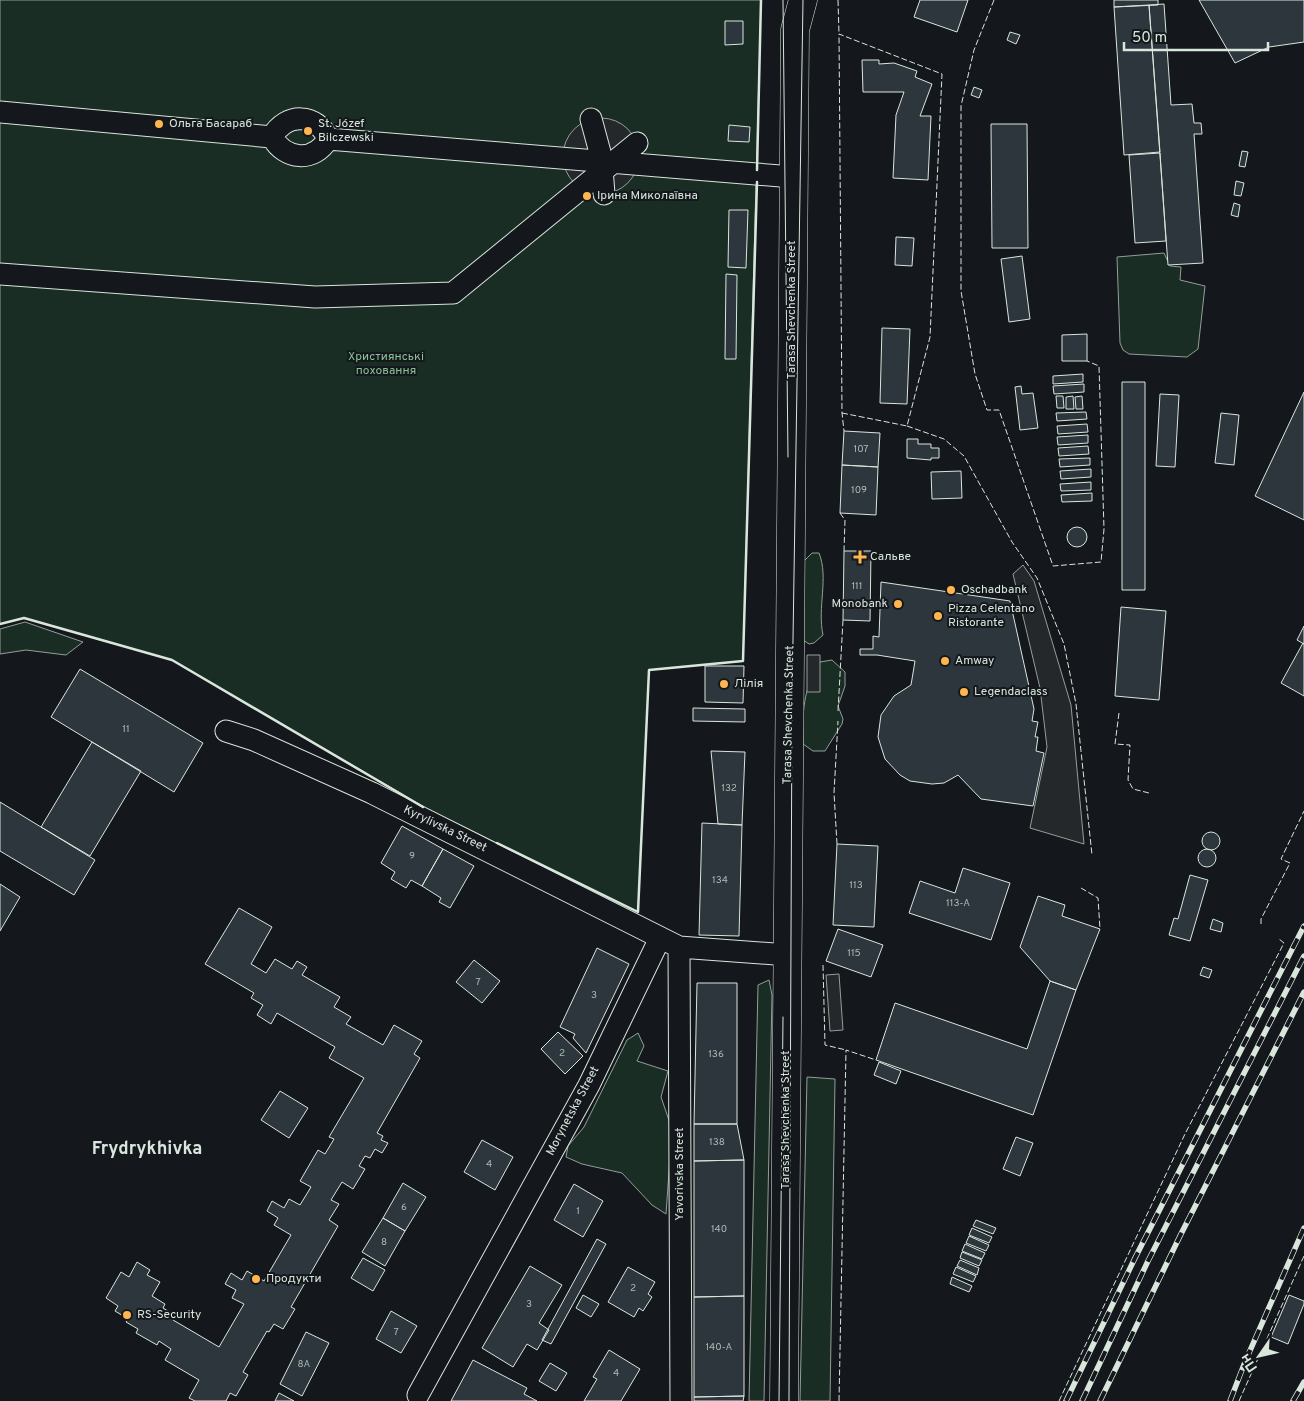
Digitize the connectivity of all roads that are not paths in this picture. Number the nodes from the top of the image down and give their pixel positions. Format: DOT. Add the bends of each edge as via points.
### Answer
graph roads {
  1 [pos="783,0"];
  2 [pos="803,0"];
  3 [pos="795,30"];
  4 [pos="0,112"];
  5 [pos="591,119"];
  6 [pos="272,137"];
  7 [pos="328,139"];
  8 [pos="637,142"];
  9 [pos="607,165"];
  10 [pos="793,177"];
  11 [pos="632,179"];
  12 [pos="604,194"];
  13 [pos="0,274"];
  14 [pos="226,731"];
  15 [pos="670,943"];
  16 [pos="788,955"];
  17 [pos="418,1395"];
  18 [pos="681,1401"];
  19 [pos="784,1401"];
  1 -- 3 [label="main road, Tarasa Shevchenka Street"];
  2 -- 3 [label="main road, Tarasa Shevchenka Street"];
  3 -- 10 [label="main road, Tarasa Shevchenka Street"];
  4 -- 6 [label="street"];
  5 -- 9 [label="street"];
  6 -- 7 [label="street" via="283,151 299,156 316,152"];
  6 -- 7 [label="street" via="284,123 301,118 318,124"];
  7 -- 9 [label="street"];
  8 -- 9 [label="street"];
  9 -- 10 [label="street"];
  9 -- 11 [label="street"];
  9 -- 12 [label="street"];
  9 -- 13 [label="street" via="453,293 315,297"];
  10 -- 16 [label="main road, Tarasa Shevchenka Street"];
  14 -- 15 [label="street, Kyrylivska Street" via="254,740 372,793"];
  15 -- 16 [label="street"];
  15 -- 17 [label="street, Morynetska Street"];
  15 -- 18 [label="street, Yavorivska Street"];
  16 -- 19 [label="main road, Tarasa Shevchenka Street"];
}
